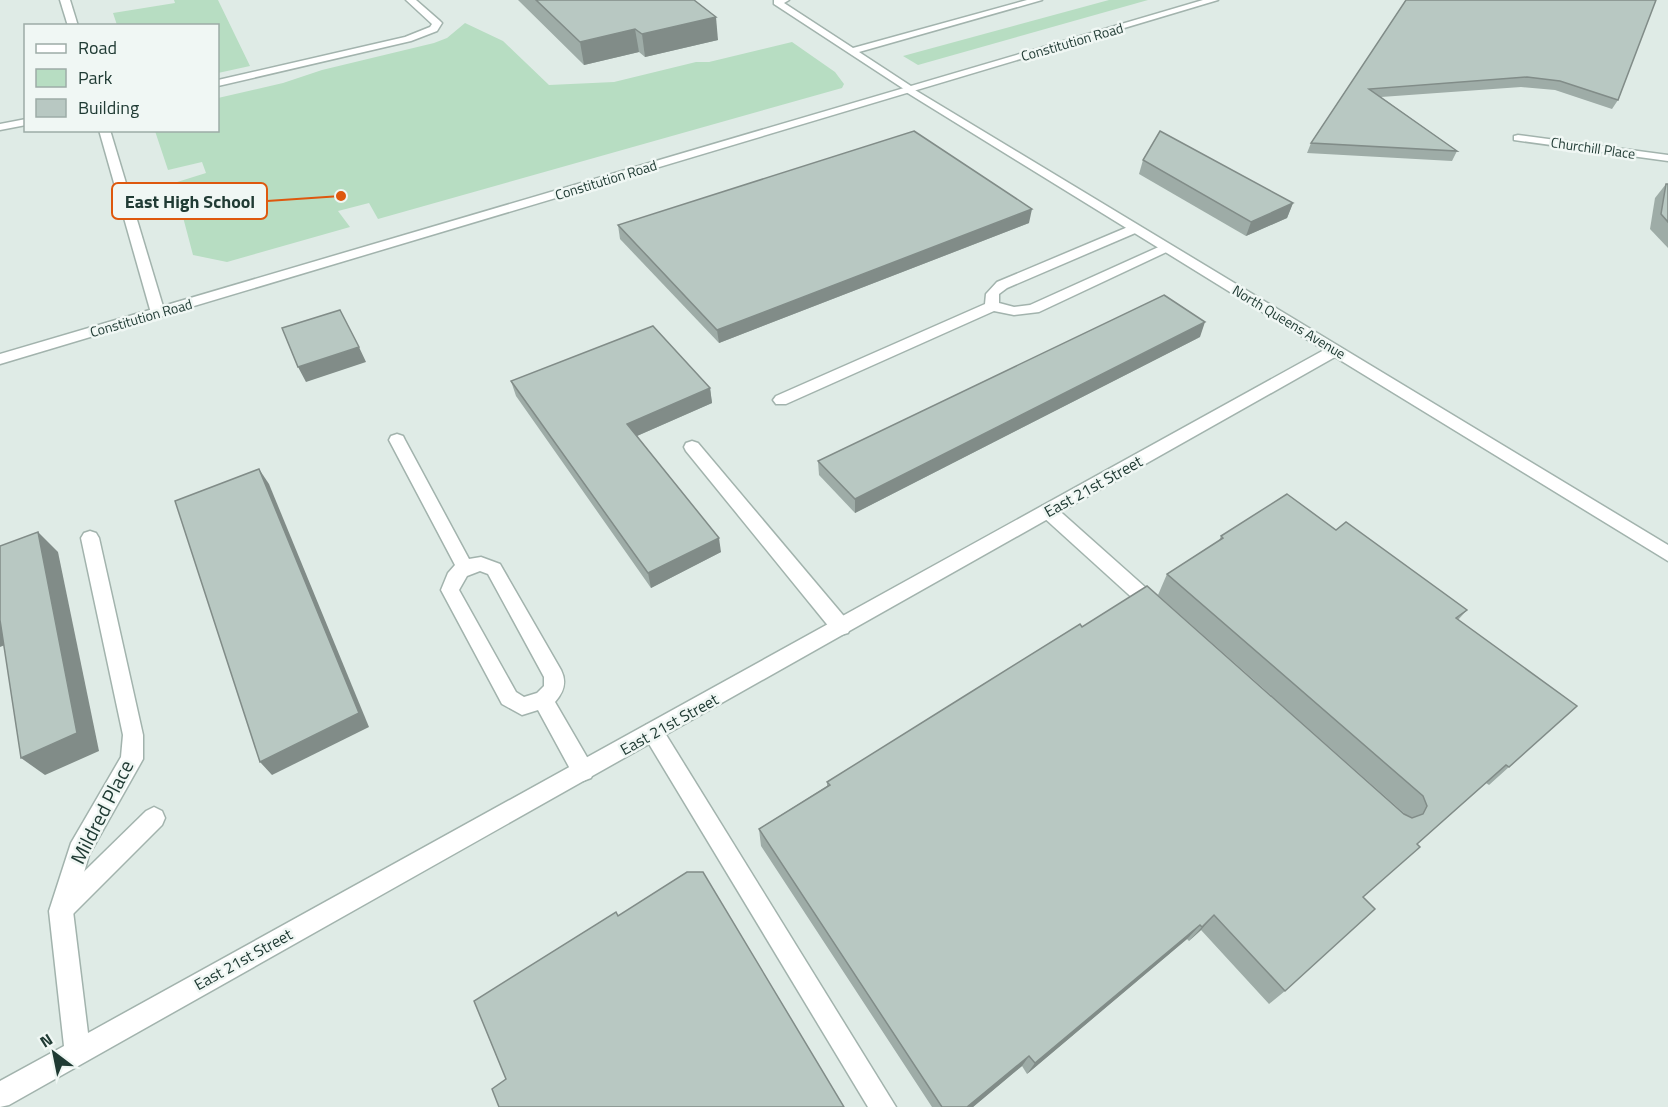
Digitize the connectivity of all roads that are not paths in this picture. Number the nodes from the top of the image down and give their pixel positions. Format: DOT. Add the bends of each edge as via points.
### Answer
graph roads {
  1 [pos="65,0"];
  2 [pos="411,0"];
  3 [pos="1037,0"];
  4 [pos="1212,0"];
  5 [pos="778,1"];
  6 [pos="72,24"];
  7 [pos="852,51"];
  8 [pos="219,83"];
  9 [pos="910,90"];
  10 [pos="24,122"];
  11 [pos="0,127"];
  12 [pos="105,132"];
  13 [pos="1518,138"];
  14 [pos="1668,158"];
  15 [pos="1135,228"];
  16 [pos="1167,248"];
  17 [pos="993,306"];
  18 [pos="158,313"];
  19 [pos="1336,350"];
  20 [pos="0,359"];
  21 [pos="781,399"];
  22 [pos="397,440"];
  23 [pos="692,447"];
  24 [pos="1048,511"];
  25 [pos="90,538"];
  26 [pos="1668,554"];
  27 [pos="464,566"];
  28 [pos="1172,623"];
  29 [pos="841,627"];
  30 [pos="543,700"];
  31 [pos="653,732"];
  32 [pos="583,771"];
  33 [pos="154,818"];
  34 [pos="61,911"];
  35 [pos="78,1052"];
  36 [pos="0,1096"];
  37 [pos="883,1107"];
  1 -- 6 [label="street"];
  2 -- 8 [label="street" via="437,23 434,28 408,39"];
  3 -- 7 [label="street"];
  4 -- 9 [label="street, Constitution Road"];
  5 -- 7 [label="street, North Queens Avenue"];
  7 -- 9 [label="street, North Queens Avenue"];
  9 -- 15 [label="street, North Queens Avenue"];
  9 -- 18 [label="street, Constitution Road"];
  10 -- 11 [label="street"];
  12 -- 18 [label="street"];
  13 -- 14 [label="street, Churchill Place"];
  15 -- 16 [label="street, North Queens Avenue"];
  15 -- 17 [label="street" via="1002,285 993,291"];
  16 -- 17 [label="street" via="1034,309 1020,312"];
  16 -- 19 [label="street, North Queens Avenue"];
  17 -- 21 [label="street"];
  18 -- 20 [label="street, Constitution Road"];
  19 -- 24 [label="street, East 21st Street"];
  19 -- 26 [label="street, North Queens Avenue"];
  22 -- 27 [label="street"];
  23 -- 29 [label="street"];
  24 -- 28 [label="street"];
  24 -- 29 [label="street, East 21st Street"];
  25 -- 34 [label="street, Mildred Place" via="133,735 132,759 79,850"];
  27 -- 30 [label="street" via="481,564 494,569 554,676 554,689"];
  27 -- 30 [label="street" via="454,576 450,590 509,698 522,706"];
  29 -- 31 [label="street, East 21st Street"];
  30 -- 32 [label="street"];
  31 -- 32 [label="street, East 21st Street"];
  31 -- 37 [label="street"];
  32 -- 35 [label="street, East 21st Street"];
  33 -- 34 [label="street"];
  34 -- 35 [label="street, Mildred Place"];
  35 -- 36 [label="street, East 21st Street"];
}
